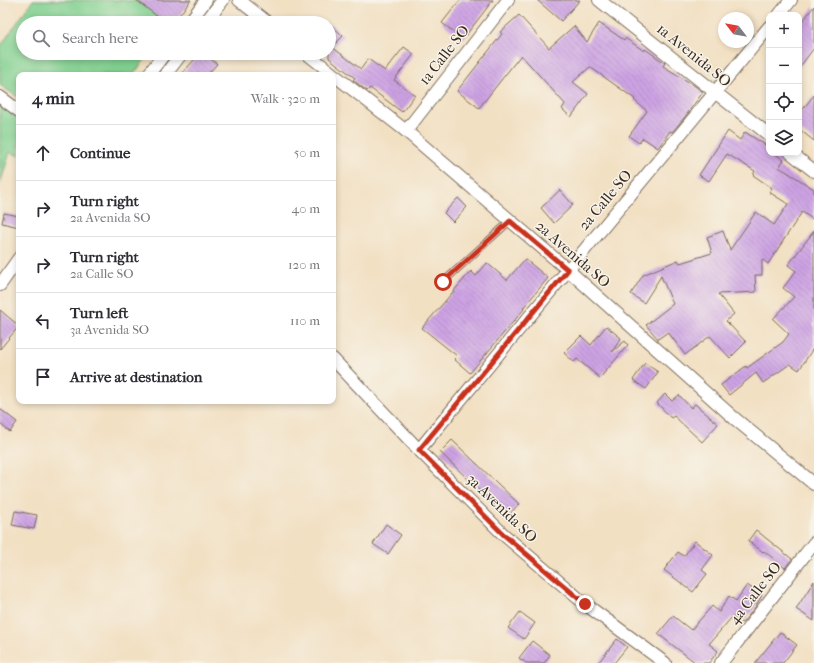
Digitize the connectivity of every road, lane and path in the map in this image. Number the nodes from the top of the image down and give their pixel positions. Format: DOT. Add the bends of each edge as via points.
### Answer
graph roads {
  1 [pos="206,0"];
  2 [pos="223,0"];
  3 [pos="239,0"];
  4 [pos="508,0"];
  5 [pos="599,0"];
  6 [pos="791,0"];
  7 [pos="781,12"];
  8 [pos="193,16"];
  9 [pos="210,16"];
  10 [pos="259,16"];
  11 [pos="766,31"];
  12 [pos="160,60"];
  13 [pos="177,60"];
  14 [pos="315,60"];
  15 [pos="150,72"];
  16 [pos="167,72"];
  17 [pos="330,72"];
  18 [pos="336,76"];
  19 [pos="715,92"];
  20 [pos="0,97"];
  21 [pos="16,109"];
  22 [pos="406,131"];
  23 [pos="766,134"];
  24 [pos="795,156"];
  25 [pos="814,171"];
  26 [pos="510,221"];
  27 [pos="16,262"];
  28 [pos="568,270"];
  29 [pos="443,282"];
  30 [pos="0,285"];
  31 [pos="336,362"];
  32 [pos="419,450"];
  33 [pos="814,484"];
  34 [pos="814,543"];
  35 [pos="665,663"];
  36 [pos="721,663"];
  1 -- 8 [label="street"];
  2 -- 9 [label="street"];
  3 -- 10 [label="street"];
  4 -- 22 [label="street, 1a Calle SO"];
  5 -- 19 [label="street, 1a Avenida SO"];
  6 -- 7 [label="street"];
  11 -- 19 [label="street, 2a Calle SO"];
  12 -- 15 [label="street"];
  13 -- 16 [label="street"];
  14 -- 17 [label="street, 2a Avenida SO"];
  18 -- 22 [label="street, 2a Avenida SO"];
  19 -- 23 [label="street, 1a Avenida SO"];
  19 -- 28 [label="street, 2a Calle SO"];
  20 -- 21 [label="street"];
  22 -- 26 [label="street, 2a Avenida SO"];
  24 -- 25 [label="street"];
  26 -- 28 [label="street, 2a Avenida SO"];
  26 -- 29 [label="lane"];
  27 -- 30 [label="street"];
  28 -- 32 [label="street, 2a Calle SO"];
  28 -- 33 [label="street, 2a Avenida SO" via="734,418"];
  31 -- 32 [label="street, 3a Avenida SO"];
  32 -- 35 [label="street, 3a Avenida SO" via="503,534 585,604"];
  34 -- 36 [label="street, 4a Calle SO"];
}
